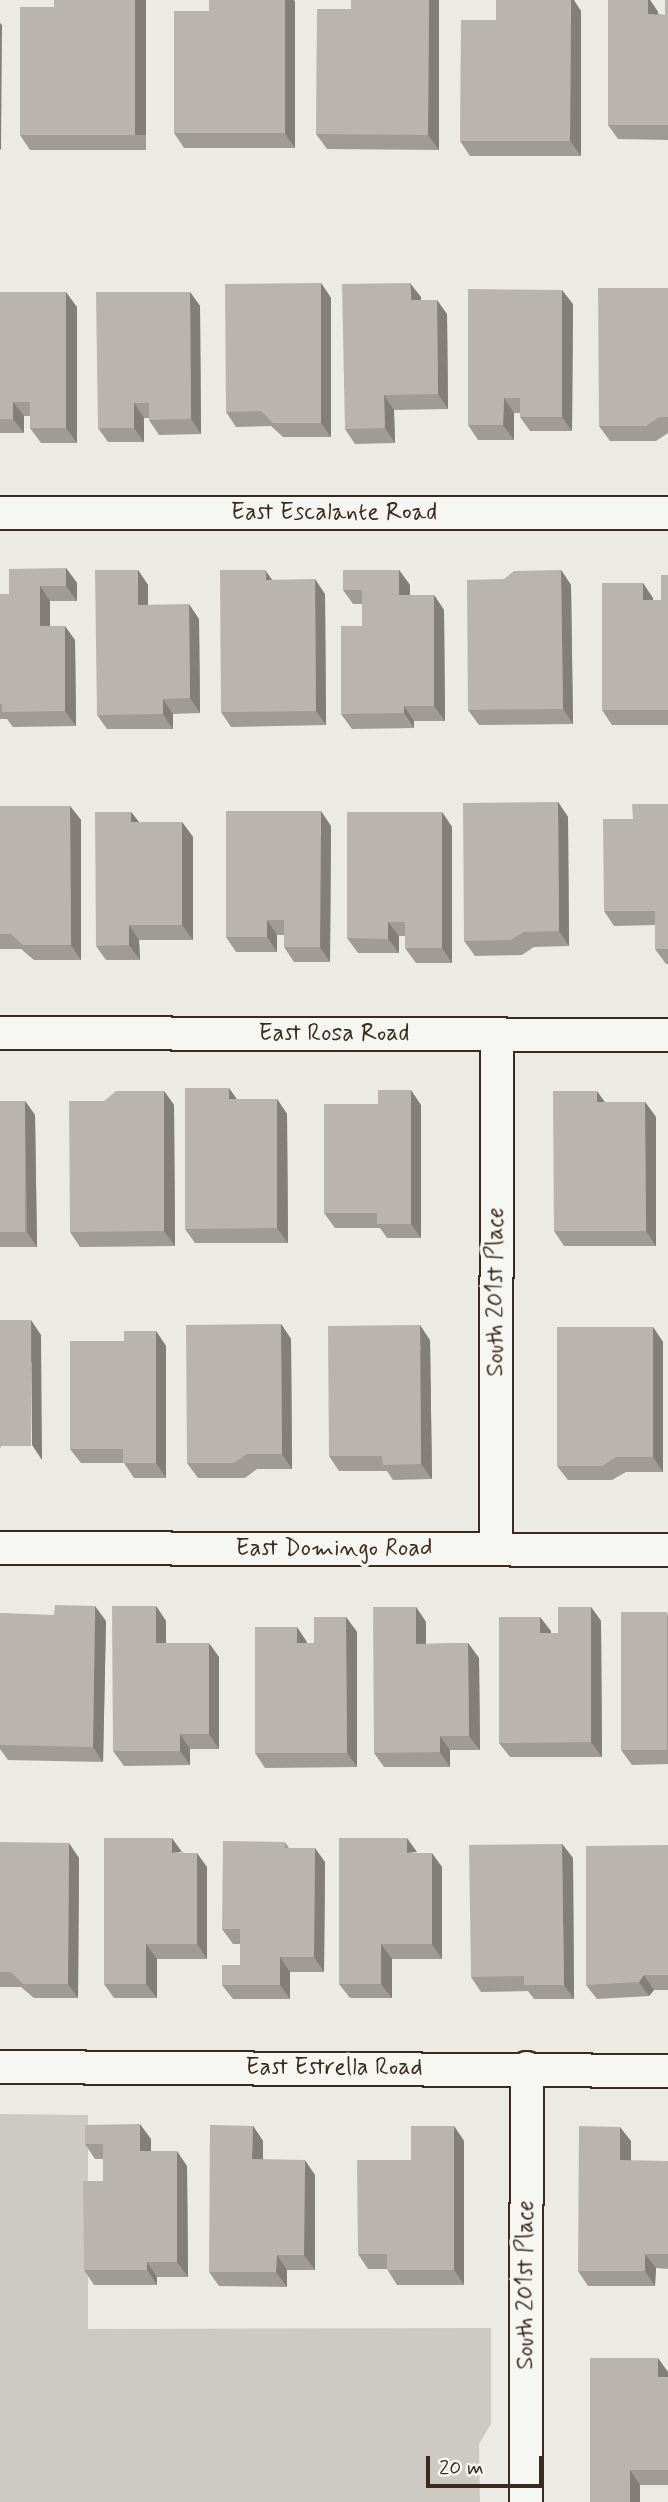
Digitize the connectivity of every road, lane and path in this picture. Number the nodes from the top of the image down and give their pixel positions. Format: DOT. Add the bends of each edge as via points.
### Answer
graph roads {
  1 [pos="0,513"];
  2 [pos="668,513"];
  3 [pos="0,1033"];
  4 [pos="497,1035"];
  5 [pos="668,1035"];
  6 [pos="0,1548"];
  7 [pos="495,1549"];
  8 [pos="668,1550"];
  9 [pos="0,2067"];
  10 [pos="527,2068"];
  11 [pos="668,2071"];
  12 [pos="526,2502"];
  1 -- 2 [label="street, East Escalante Road"];
  3 -- 4 [label="street, East Rosa Road"];
  4 -- 5 [label="street, East Rosa Road"];
  4 -- 7 [label="street, South 201st Place"];
  6 -- 7 [label="street, East Domingo Road"];
  7 -- 8 [label="street, East Domingo Road"];
  9 -- 10 [label="street, East Estrella Road"];
  10 -- 11 [label="street, East Estrella Road"];
  10 -- 12 [label="street, South 201st Place"];
}
